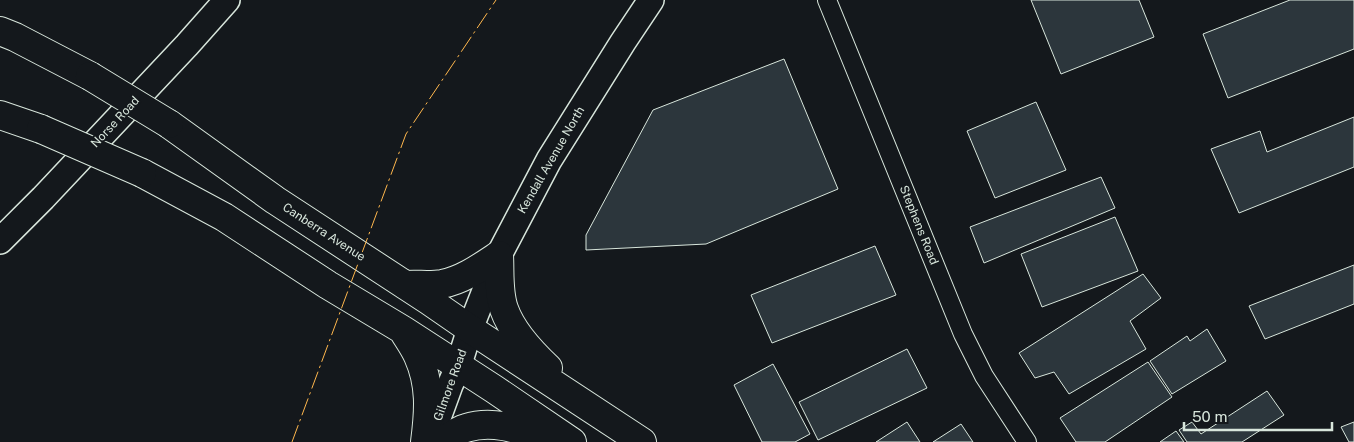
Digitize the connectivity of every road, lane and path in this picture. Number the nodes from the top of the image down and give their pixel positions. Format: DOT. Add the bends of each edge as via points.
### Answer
graph roads {
  1 [pos="227,0"];
  2 [pos="651,0"];
  3 [pos="827,0"];
  4 [pos="0,31"];
  5 [pos="0,115"];
  6 [pos="0,241"];
  7 [pos="499,255"];
  8 [pos="434,292"];
  9 [pos="470,329"];
  10 [pos="403,330"];
  11 [pos="458,367"];
  12 [pos="590,408"];
  13 [pos="425,442"];
  14 [pos="429,442"];
  15 [pos="442,442"];
  16 [pos="556,442"];
  17 [pos="572,442"];
  18 [pos="642,442"];
  19 [pos="1027,442"];
  1 -- 6 [label="street, Norse Road"];
  2 -- 7 [label="street, Kendall Avenue North" via="549,160"];
  3 -- 19 [label="street, Stephens Road" via="963,334 984,376"];
  4 -- 8 [label="highway, Canberra Avenue, bridge" via="90,76 169,124 275,200 405,285"];
  5 -- 10 [label="highway, bridge" via="41,129 142,173 224,217"];
  7 -- 8 [label="highway"];
  7 -- 9 [label="street, Kendall Avenue North"];
  7 -- 12 [label="highway" via="500,291 513,327 539,360"];
  8 -- 9 [label="highway"];
  9 -- 11 [label="street, Gilmore Road"];
  9 -- 12 [label="highway"];
  10 -- 11 [label="highway"];
  10 -- 13 [label="highway" via="424,372 428,392"];
  11 -- 14 [label="street, Gilmore Road"];
  11 -- 17 [label="highway"];
  12 -- 18 [label="highway"];
  15 -- 16 [label="highway" via="464,428 485,424 504,426"];
}
